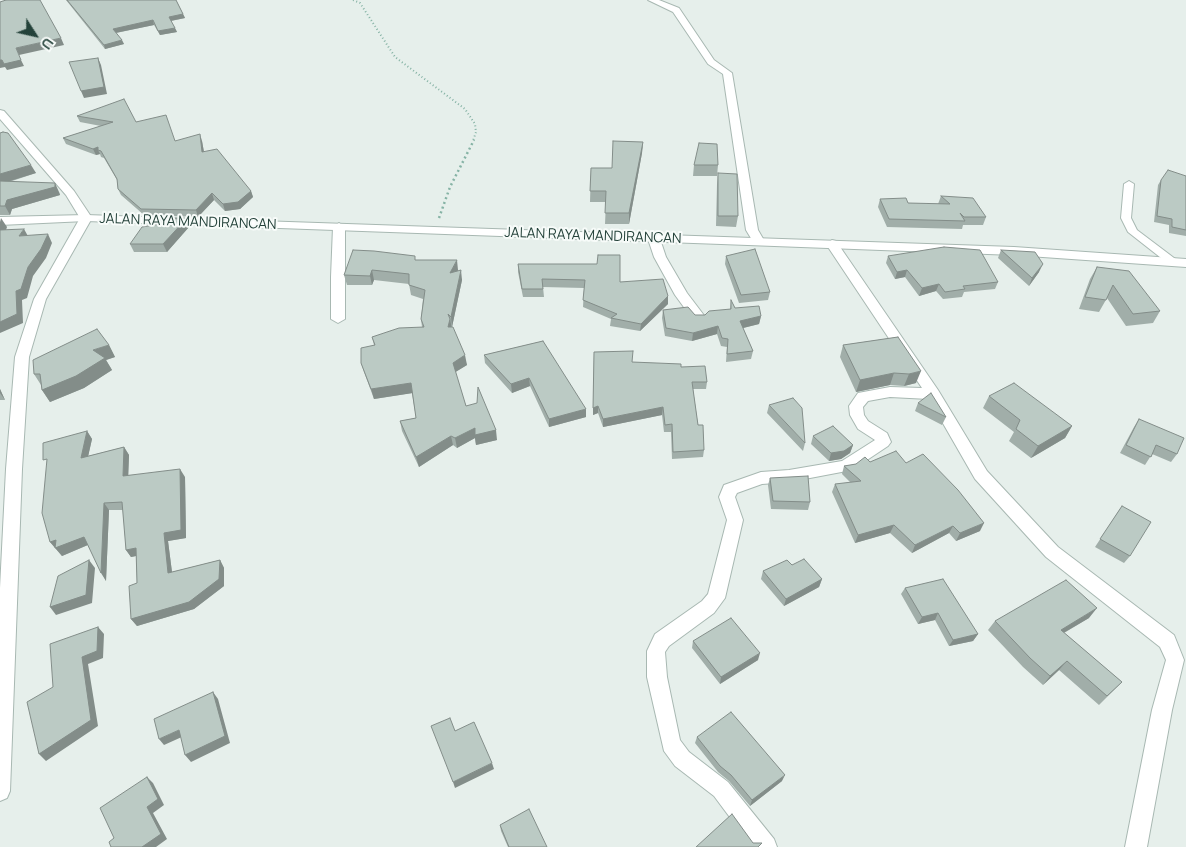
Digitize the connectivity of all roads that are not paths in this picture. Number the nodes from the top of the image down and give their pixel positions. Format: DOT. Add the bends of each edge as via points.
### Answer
graph roads {
  1 [pos="652,0"];
  2 [pos="0,113"];
  3 [pos="1129,184"];
  4 [pos="86,218"];
  5 [pos="0,221"];
  6 [pos="338,227"];
  7 [pos="654,239"];
  8 [pos="759,242"];
  9 [pos="832,244"];
  10 [pos="1180,263"];
  11 [pos="699,318"];
  12 [pos="338,319"];
  13 [pos="933,394"];
  14 [pos="4,604"];
  15 [pos="0,791"];
  16 [pos="766,847"];
  17 [pos="1136,847"];
  1 -- 8 [label="street" via="676,10 711,62 726,73 752,230"];
  2 -- 4 [label="street" via="70,193"];
  3 -- 10 [label="lane" via="1126,218 1133,232"];
  4 -- 5 [label="street, JALAN RAYA MANDIRANCAN"];
  4 -- 6 [label="street, JALAN RAYA MANDIRANCAN"];
  4 -- 14 [label="street" via="40,299 22,356"];
  6 -- 7 [label="street, JALAN RAYA MANDIRANCAN"];
  6 -- 12 [label="street"];
  7 -- 8 [label="street, JALAN RAYA MANDIRANCAN"];
  7 -- 11 [label="street" via="681,295"];
  8 -- 9 [label="street, JALAN RAYA MANDIRANCAN"];
  9 -- 10 [label="street, JALAN RAYA MANDIRANCAN" via="1014,251"];
  9 -- 13 [label="street"];
  13 -- 16 [label="street" via="890,392 863,397 856,406 857,415 862,425 883,442 846,466 761,478 730,490 727,497 735,520 716,598 662,640 656,651 657,677 671,744 682,758 721,789"];
  13 -- 17 [label="street" via="980,475 1046,545 1167,641 1175,660 1162,710"];
  14 -- 15 [label="street"];
}
